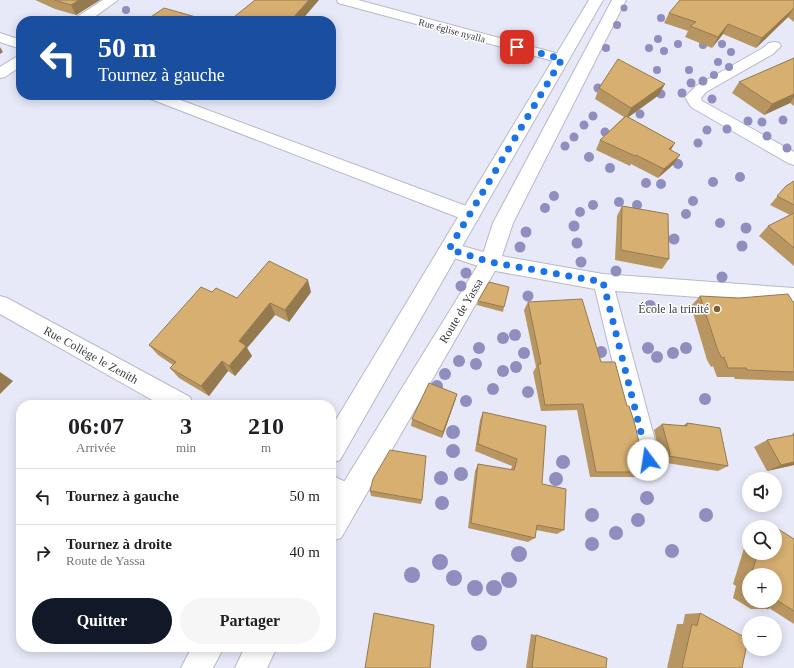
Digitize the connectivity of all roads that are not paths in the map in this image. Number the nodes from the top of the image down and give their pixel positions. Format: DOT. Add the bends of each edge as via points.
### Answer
graph roads {
  1 [pos="112,0"];
  2 [pos="343,0"];
  3 [pos="596,0"];
  4 [pos="618,0"];
  5 [pos="88,16"];
  6 [pos="0,37"];
  7 [pos="16,43"];
  8 [pos="774,46"];
  9 [pos="562,59"];
  10 [pos="16,63"];
  11 [pos="0,74"];
  12 [pos="166,100"];
  13 [pos="794,159"];
  14 [pos="471,215"];
  15 [pos="449,249"];
  16 [pos="490,262"];
  17 [pos="603,282"];
  18 [pos="794,296"];
  19 [pos="0,304"];
  20 [pos="173,400"];
  21 [pos="336,442"];
  22 [pos="648,460"];
  23 [pos="340,492"];
  24 [pos="336,508"];
  25 [pos="206,652"];
  26 [pos="259,652"];
  27 [pos="196,668"];
  28 [pos="250,668"];
  1 -- 5 [label="street"];
  2 -- 9 [label="street, Rue église nyalla"];
  3 -- 9 [label="main road"];
  4 -- 16 [label="main road, Route de Yassa" via="503,223"];
  6 -- 7 [label="street"];
  8 -- 13 [label="street" via="701,88 693,97 696,104"];
  9 -- 14 [label="main road"];
  10 -- 11 [label="street"];
  12 -- 14 [label="street"];
  14 -- 15 [label="main road"];
  15 -- 16 [label="street"];
  15 -- 21 [label="main road"];
  16 -- 17 [label="street"];
  16 -- 23 [label="main road, Route de Yassa"];
  17 -- 18 [label="street"];
  17 -- 22 [label="street"];
  19 -- 20 [label="street, Rue Collège le Zenith"];
  23 -- 24 [label="main road, Route de Yassa"];
  25 -- 27 [label="main road"];
  26 -- 28 [label="main road"];
}
